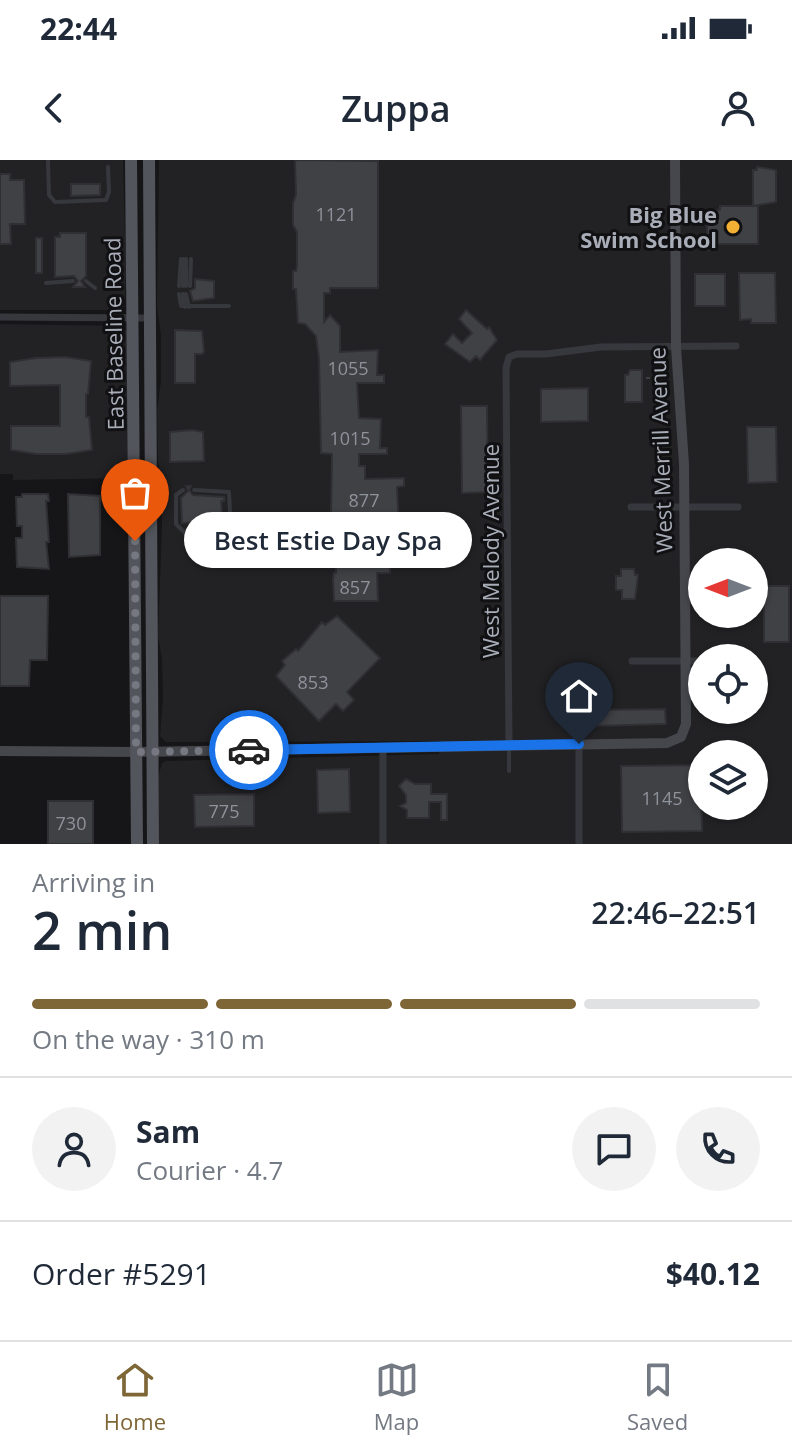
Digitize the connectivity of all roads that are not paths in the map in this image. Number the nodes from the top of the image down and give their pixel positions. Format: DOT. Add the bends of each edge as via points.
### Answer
graph roads {
  1 [pos="48,160"];
  2 [pos="131,160"];
  3 [pos="149,160"];
  4 [pos="675,160"];
  5 [pos="108,167"];
  6 [pos="73,281"];
  7 [pos="86,281"];
  8 [pos="46,283"];
  9 [pos="185,286"];
  10 [pos="95,288"];
  11 [pos="229,306"];
  12 [pos="189,307"];
  13 [pos="0,317"];
  14 [pos="138,318"];
  15 [pos="736,346"];
  16 [pos="676,347"];
  17 [pos="134,404"];
  18 [pos="151,474"];
  19 [pos="183,490"];
  20 [pos="194,490"];
  21 [pos="135,491"];
  22 [pos="631,507"];
  23 [pos="684,507"];
  24 [pos="738,507"];
  25 [pos="185,533"];
  26 [pos="231,533"];
  27 [pos="152,563"];
  28 [pos="632,661"];
  29 [pos="685,661"];
  30 [pos="579,744"];
  31 [pos="509,745"];
  32 [pos="383,747"];
  33 [pos="0,751"];
  34 [pos="144,752"];
  35 [pos="509,771"];
  36 [pos="137,844"];
  37 [pos="153,844"];
  38 [pos="383,844"];
  39 [pos="579,844"];
  1 -- 5 [label="lane" via="49,195 55,202 106,200"];
  2 -- 14 [label="main road, East Baseline Road"];
  3 -- 18 [label="main road, East Baseline Road"];
  4 -- 16 [label="street, West Merrill Avenue"];
  6 -- 8 [label="lane"];
  7 -- 10 [label="lane"];
  9 -- 9 [label="lane" via="185,259"];
  11 -- 12 [label="lane"];
  12 -- 12 [label="lane" via="181,306 185,295"];
  13 -- 14 [label="street"];
  14 -- 17 [label="main road, East Baseline Road"];
  15 -- 16 [label="street"];
  16 -- 23 [label="street, West Merrill Avenue"];
  16 -- 31 [label="street, West Melody Avenue" via="601,347 509,357"];
  17 -- 18 [label="main road" via="142,420 142,459"];
  17 -- 21 [label="main road, East Baseline Road"];
  18 -- 27 [label="main road, East Baseline Road"];
  19 -- 25 [label="lane" via="176,495 176,524"];
  20 -- 26 [label="lane" via="229,492"];
  21 -- 27 [label="main road" via="143,504 144,544"];
  21 -- 34 [label="main road, East Baseline Road"];
  22 -- 23 [label="street"];
  23 -- 24 [label="street"];
  23 -- 29 [label="street, West Merrill Avenue"];
  27 -- 34 [label="main road, East Baseline Road"];
  28 -- 29 [label="street"];
  29 -- 30 [label="street, West Merrill Avenue" via="686,724 681,737 667,743"];
  30 -- 31 [label="street"];
  30 -- 39 [label="street"];
  31 -- 32 [label="street"];
  31 -- 35 [label="lane"];
  32 -- 34 [label="street"];
  32 -- 38 [label="street"];
  33 -- 34 [label="street"];
  34 -- 36 [label="main road, East Baseline Road"];
  34 -- 37 [label="main road, East Baseline Road"];
}
